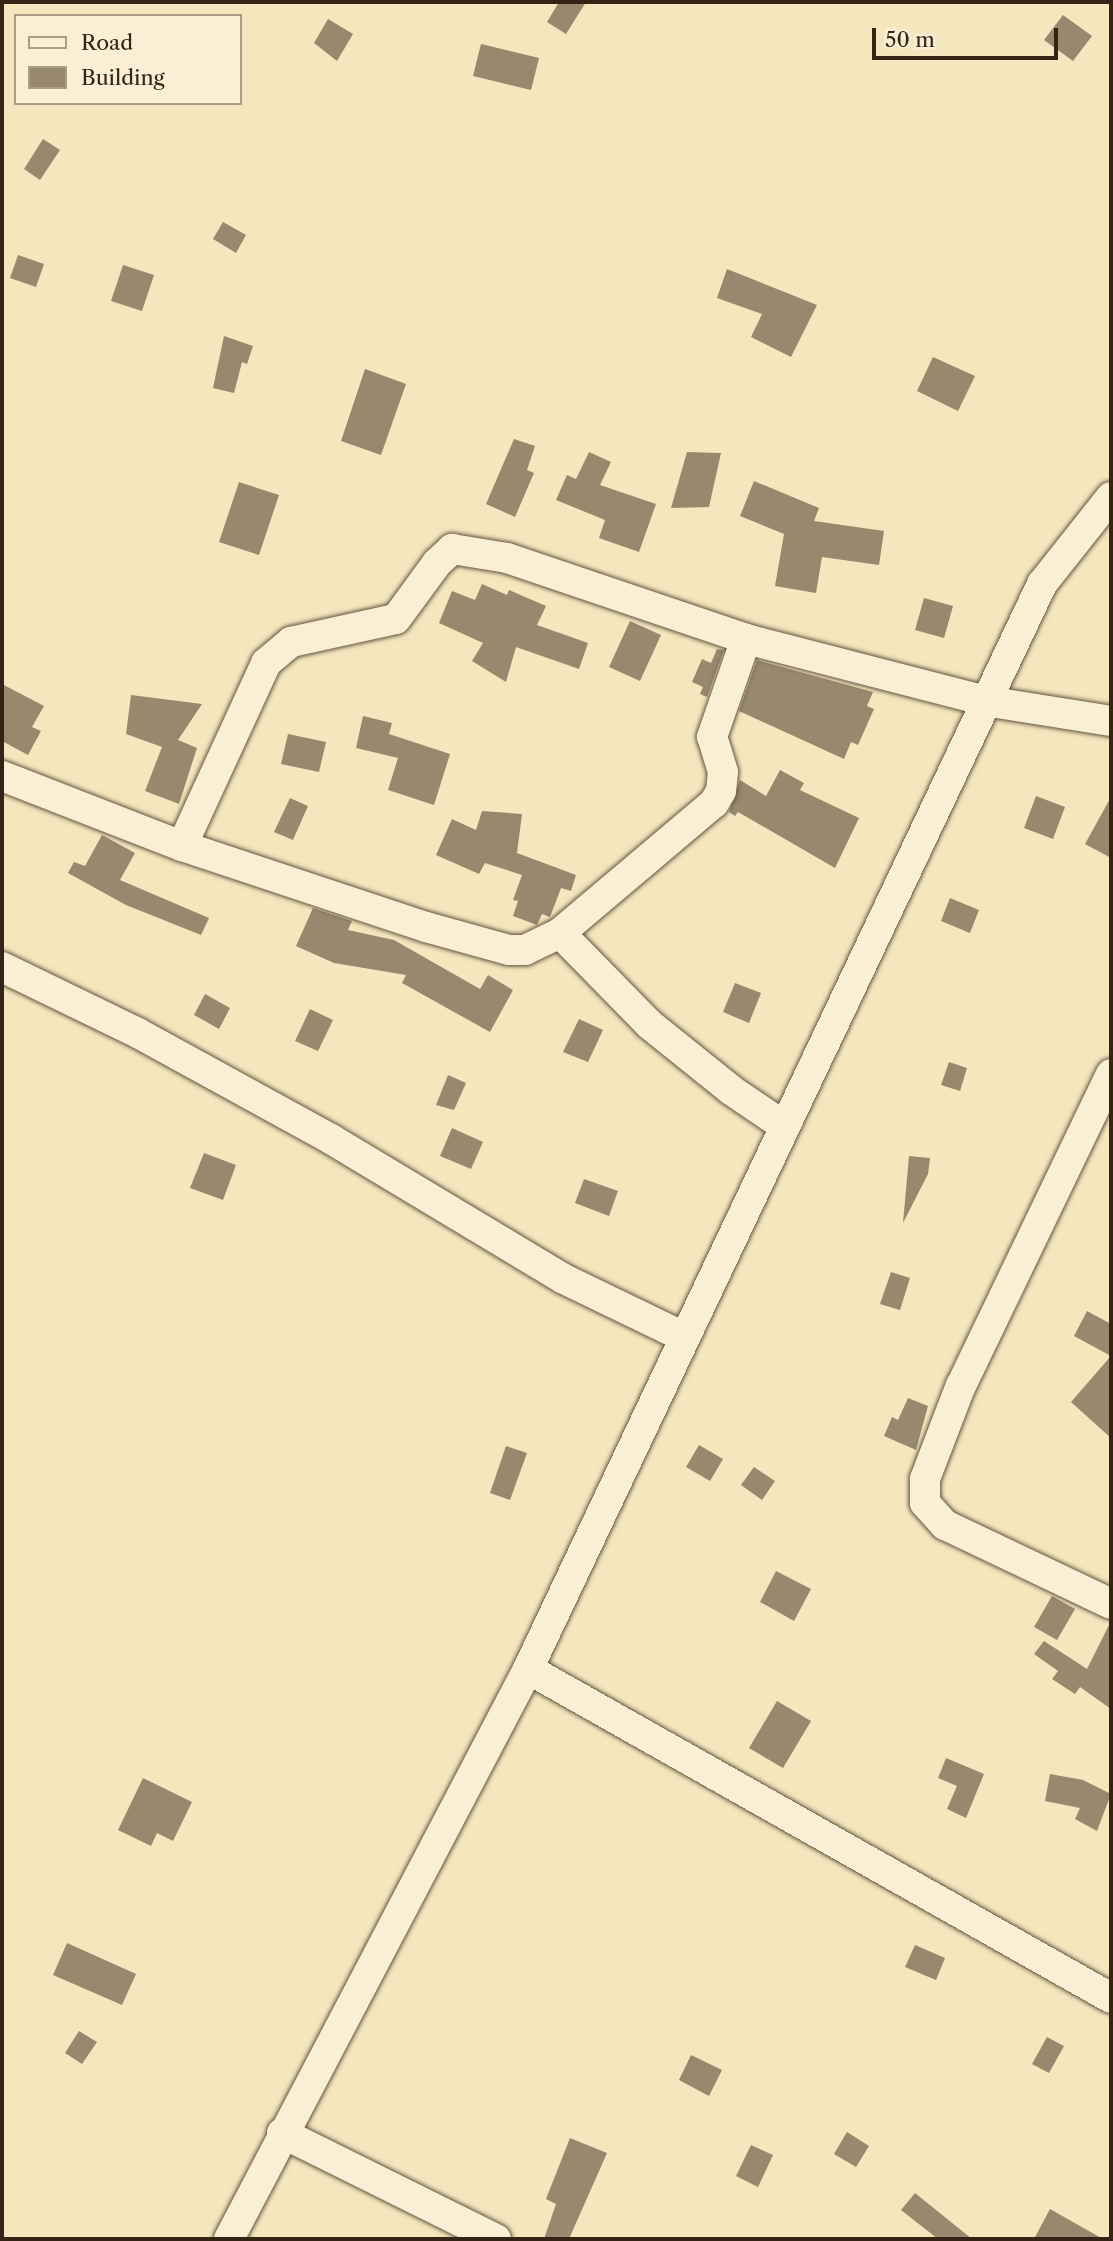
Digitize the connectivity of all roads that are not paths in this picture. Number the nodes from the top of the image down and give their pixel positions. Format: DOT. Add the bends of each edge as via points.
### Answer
graph roads {
  1 [pos="1111,497"];
  2 [pos="746,639"];
  3 [pos="985,701"];
  4 [pos="1111,720"];
  5 [pos="2,776"];
  6 [pos="182,846"];
  7 [pos="560,933"];
  8 [pos="2,967"];
  9 [pos="1111,1074"];
  10 [pos="784,1126"];
  11 [pos="684,1336"];
  12 [pos="1111,1604"];
  13 [pos="528,1669"];
  14 [pos="1111,1998"];
  15 [pos="282,2133"];
  16 [pos="229,2239"];
  17 [pos="496,2239"];
  1 -- 3 [label="street" via="1042,583"];
  2 -- 3 [label="street"];
  2 -- 6 [label="street" via="507,558 452,550 396,619 291,642 266,663"];
  2 -- 7 [label="street" via="712,737 723,772 721,792"];
  3 -- 4 [label="street"];
  3 -- 10 [label="street"];
  5 -- 6 [label="street"];
  6 -- 7 [label="street" via="509,950 544,943"];
  7 -- 10 [label="street" via="649,1024"];
  8 -- 11 [label="street" via="138,1033 331,1139 562,1278"];
  9 -- 12 [label="street" via="961,1385 925,1479 925,1503 945,1525"];
  10 -- 11 [label="street"];
  11 -- 13 [label="street"];
  13 -- 14 [label="street"];
  13 -- 15 [label="street"];
  15 -- 16 [label="street"];
  15 -- 17 [label="street"];
}
